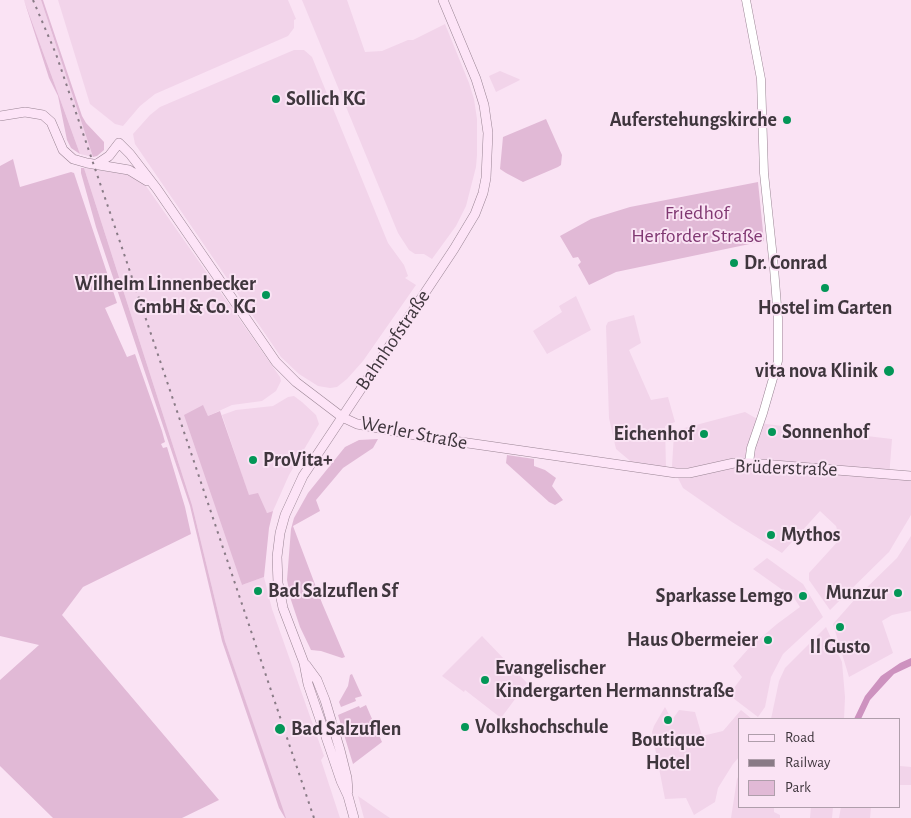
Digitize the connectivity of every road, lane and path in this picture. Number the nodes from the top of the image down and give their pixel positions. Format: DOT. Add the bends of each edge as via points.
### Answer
graph roads {
  1 [pos="443,0"];
  2 [pos="746,0"];
  3 [pos="0,116"];
  4 [pos="97,164"];
  5 [pos="157,189"];
  6 [pos="342,417"];
  7 [pos="749,462"];
  8 [pos="632,468"];
  9 [pos="911,476"];
  10 [pos="354,818"];
  1 -- 6 [label="main road, Bahnhofstraße" via="476,79 486,114 488,133 483,193 475,214 454,249"];
  2 -- 7 [label="street" via="762,87 764,173 778,318 778,361"];
  3 -- 4 [label="main road, Werler Straße" via="25,112 43,115 55,128 68,156 78,162"];
  4 -- 5 [label="main road, Werler Straße" via="129,170"];
  4 -- 5 [label="main road, Werler Straße" via="119,143"];
  5 -- 6 [label="main road, Werler Straße" via="276,362 296,382"];
  6 -- 8 [label="main road, Werler Straße" via="371,427 426,437"];
  6 -- 10 [label="main road, Bahnhofstraße" via="303,476 285,515 277,556 283,608 304,663 317,680 335,730"];
  7 -- 8 [label="main road, Brüderstraße" via="689,473"];
  7 -- 9 [label="main road, Brüderstraße"];
}
